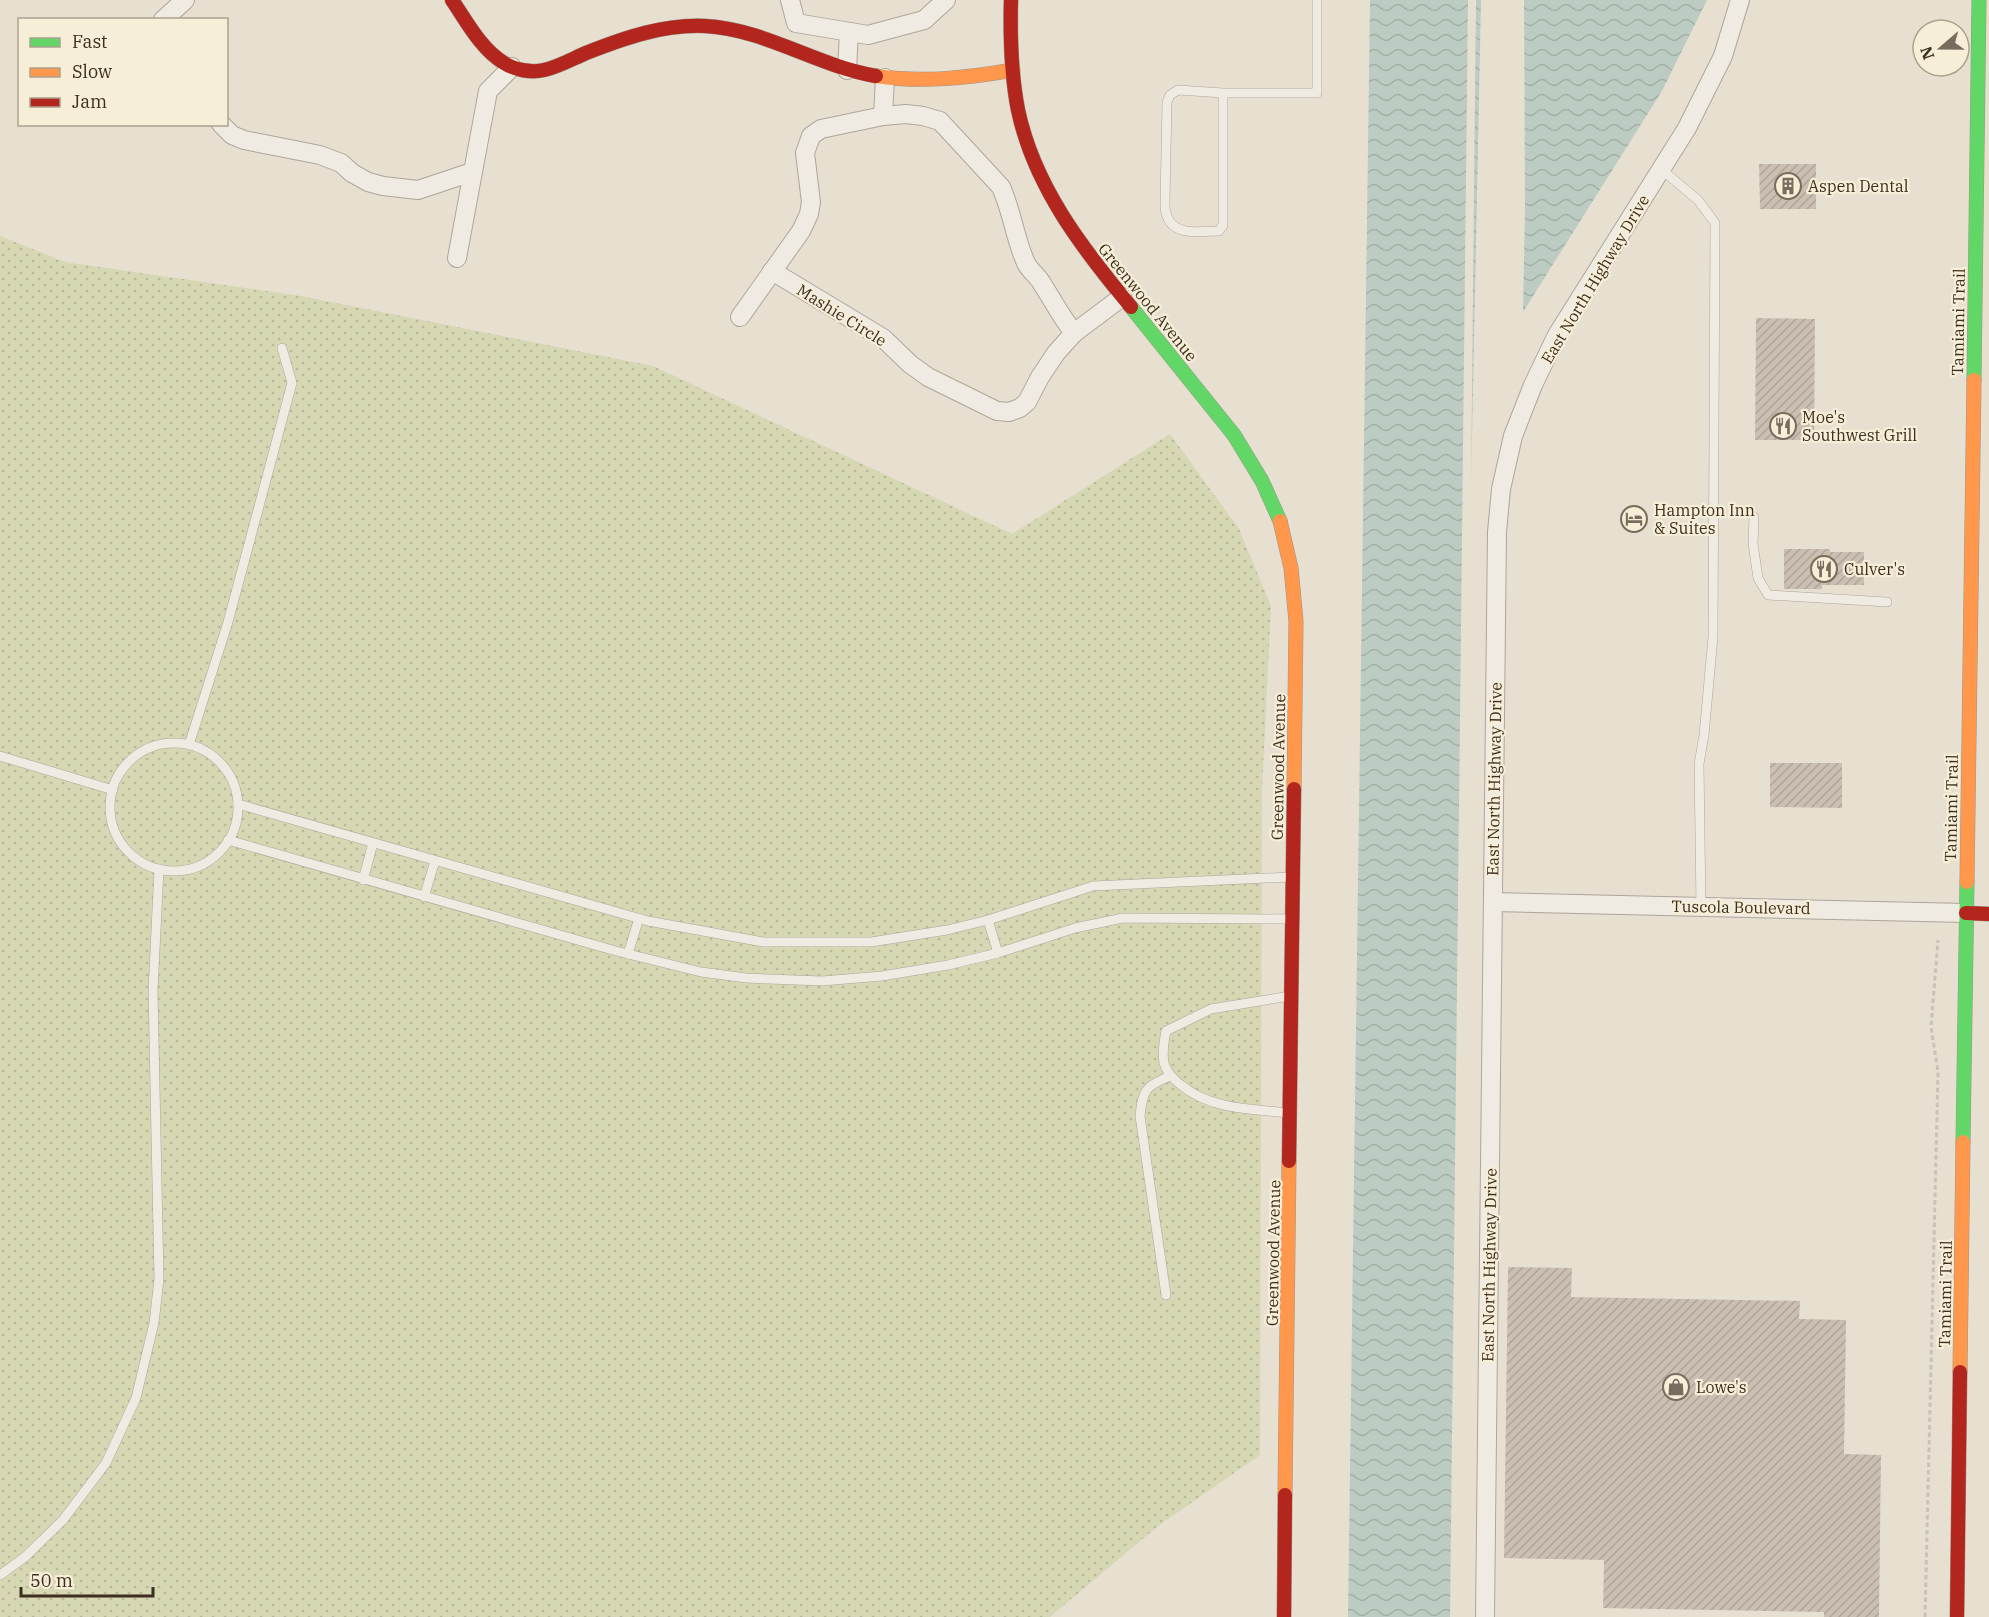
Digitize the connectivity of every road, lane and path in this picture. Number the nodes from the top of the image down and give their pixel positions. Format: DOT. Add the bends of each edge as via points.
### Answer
graph roads {
  1 [pos="185,0"];
  2 [pos="452,0"];
  3 [pos="790,0"];
  4 [pos="946,0"];
  5 [pos="1011,0"];
  6 [pos="1317,0"];
  7 [pos="1740,0"];
  8 [pos="1979,0"];
  9 [pos="165,18"];
  10 [pos="849,32"];
  11 [pos="512,67"];
  12 [pos="847,70"];
  13 [pos="1013,70"];
  14 [pos="885,78"];
  15 [pos="1222,93"];
  16 [pos="883,116"];
  17 [pos="223,126"];
  18 [pos="1661,169"];
  19 [pos="472,172"];
  20 [pos="457,258"];
  21 [pos="771,271"];
  22 [pos="1122,297"];
  23 [pos="740,317"];
  24 [pos="1074,333"];
  25 [pos="282,348"];
  26 [pos="1754,518"];
  27 [pos="1887,602"];
  28 [pos="189,745"];
  29 [pos="0,756"];
  30 [pos="113,790"];
  31 [pos="238,804"];
  32 [pos="228,840"];
  33 [pos="374,843"];
  34 [pos="435,861"];
  35 [pos="159,869"];
  36 [pos="1294,877"];
  37 [pos="363,880"];
  38 [pos="424,897"];
  39 [pos="1493,902"];
  40 [pos="1701,907"];
  41 [pos="1966,913"];
  42 [pos="1989,914"];
  43 [pos="639,918"];
  44 [pos="1293,919"];
  45 [pos="988,920"];
  46 [pos="1938,940"];
  47 [pos="998,953"];
  48 [pos="627,954"];
  49 [pos="1292,996"];
  50 [pos="1170,1076"];
  51 [pos="1291,1113"];
  52 [pos="1166,1295"];
  53 [pos="0,1575"];
  54 [pos="1284,1617"];
  55 [pos="1485,1617"];
  56 [pos="1925,1617"];
  57 [pos="1957,1617"];
  1 -- 9 [label="street"];
  2 -- 11 [label="street" via="490,52"];
  3 -- 10 [label="street" via="796,23"];
  4 -- 10 [label="street" via="924,20 868,35"];
  5 -- 13 [label="street, Greenwood Avenue"];
  6 -- 15 [label="lane" via="1317,93"];
  7 -- 18 [label="street, East North Highway Drive" via="1723,56 1687,128"];
  8 -- 41 [label="street, Tamiami Trail"];
  10 -- 12 [label="street"];
  11 -- 12 [label="street" via="544,70 651,31 707,26 741,32"];
  11 -- 19 [label="street" via="489,91"];
  12 -- 14 [label="street"];
  13 -- 14 [label="street" via="932,80"];
  13 -- 22 [label="street, Greenwood Avenue" via="1022,125 1045,187 1073,236"];
  14 -- 16 [label="street"];
  15 -- 15 [label="lane" via="1223,225 1219,231 1186,232 1176,228 1167,216 1167,102 1178,90"];
  16 -- 21 [label="street" via="821,129 811,136 805,153 812,202 809,214"];
  16 -- 24 [label="street" via="906,114 940,121 1001,187 1027,265"];
  17 -- 19 [label="street" via="243,140 320,155 341,163 368,182 383,186 418,190"];
  18 -- 39 [label="street, East North Highway Drive" via="1557,335 1513,436 1501,489 1497,532"];
  18 -- 40 [label="lane" via="1698,200 1715,223 1713,638 1699,764"];
  19 -- 20 [label="street"];
  21 -- 23 [label="street"];
  21 -- 24 [label="street, Mashie Circle" via="883,338 928,377 997,411 1009,412 1027,402 1056,353"];
  22 -- 24 [label="street, Mashie Circle"];
  22 -- 36 [label="street, Greenwood Avenue" via="1234,435 1256,466 1281,521 1295,583"];
  25 -- 28 [label="lane" via="292,383 228,622"];
  26 -- 27 [label="lane" via="1758,578 1768,595"];
  28 -- 30 [label="lane" via="169,743 149,748 131,759 118,775"];
  28 -- 31 [label="lane" via="208,753 223,767"];
  29 -- 30 [label="lane"];
  30 -- 35 [label="lane" via="110,816 117,837 130,855"];
  31 -- 32 [label="lane" via="236,825"];
  31 -- 33 [label="lane"];
  32 -- 35 [label="lane" via="211,860 191,869"];
  32 -- 37 [label="lane"];
  33 -- 34 [label="lane"];
  33 -- 37 [label="lane"];
  34 -- 38 [label="lane"];
  34 -- 43 [label="lane"];
  35 -- 53 [label="lane" via="153,991 159,1279 154,1323 136,1398 106,1463 63,1520"];
  36 -- 44 [label="street, Greenwood Avenue"];
  36 -- 45 [label="lane" via="1093,886"];
  37 -- 38 [label="lane"];
  38 -- 48 [label="lane"];
  39 -- 40 [label="street, Tuscola Boulevard"];
  39 -- 55 [label="street, East North Highway Drive"];
  40 -- 41 [label="street, Tuscola Boulevard"];
  41 -- 42 [label="street, Tuscola Boulevard"];
  41 -- 57 [label="street, Tamiami Trail"];
  43 -- 45 [label="lane" via="763,942 871,942"];
  43 -- 48 [label="lane"];
  44 -- 47 [label="lane" via="1123,918 1075,928"];
  44 -- 49 [label="street, Greenwood Avenue"];
  45 -- 47 [label="lane"];
  46 -- 56 [label="path" via="1931,1027 1938,1072"];
  47 -- 48 [label="lane" via="882,976 822,981 701,972"];
  49 -- 50 [label="lane" via="1211,1009 1166,1030 1164,1063"];
  49 -- 51 [label="street, Greenwood Avenue"];
  50 -- 51 [label="lane" via="1191,1094 1223,1106"];
  50 -- 52 [label="lane" via="1153,1083 1142,1095 1140,1116"];
  51 -- 54 [label="street, Greenwood Avenue"];
}
